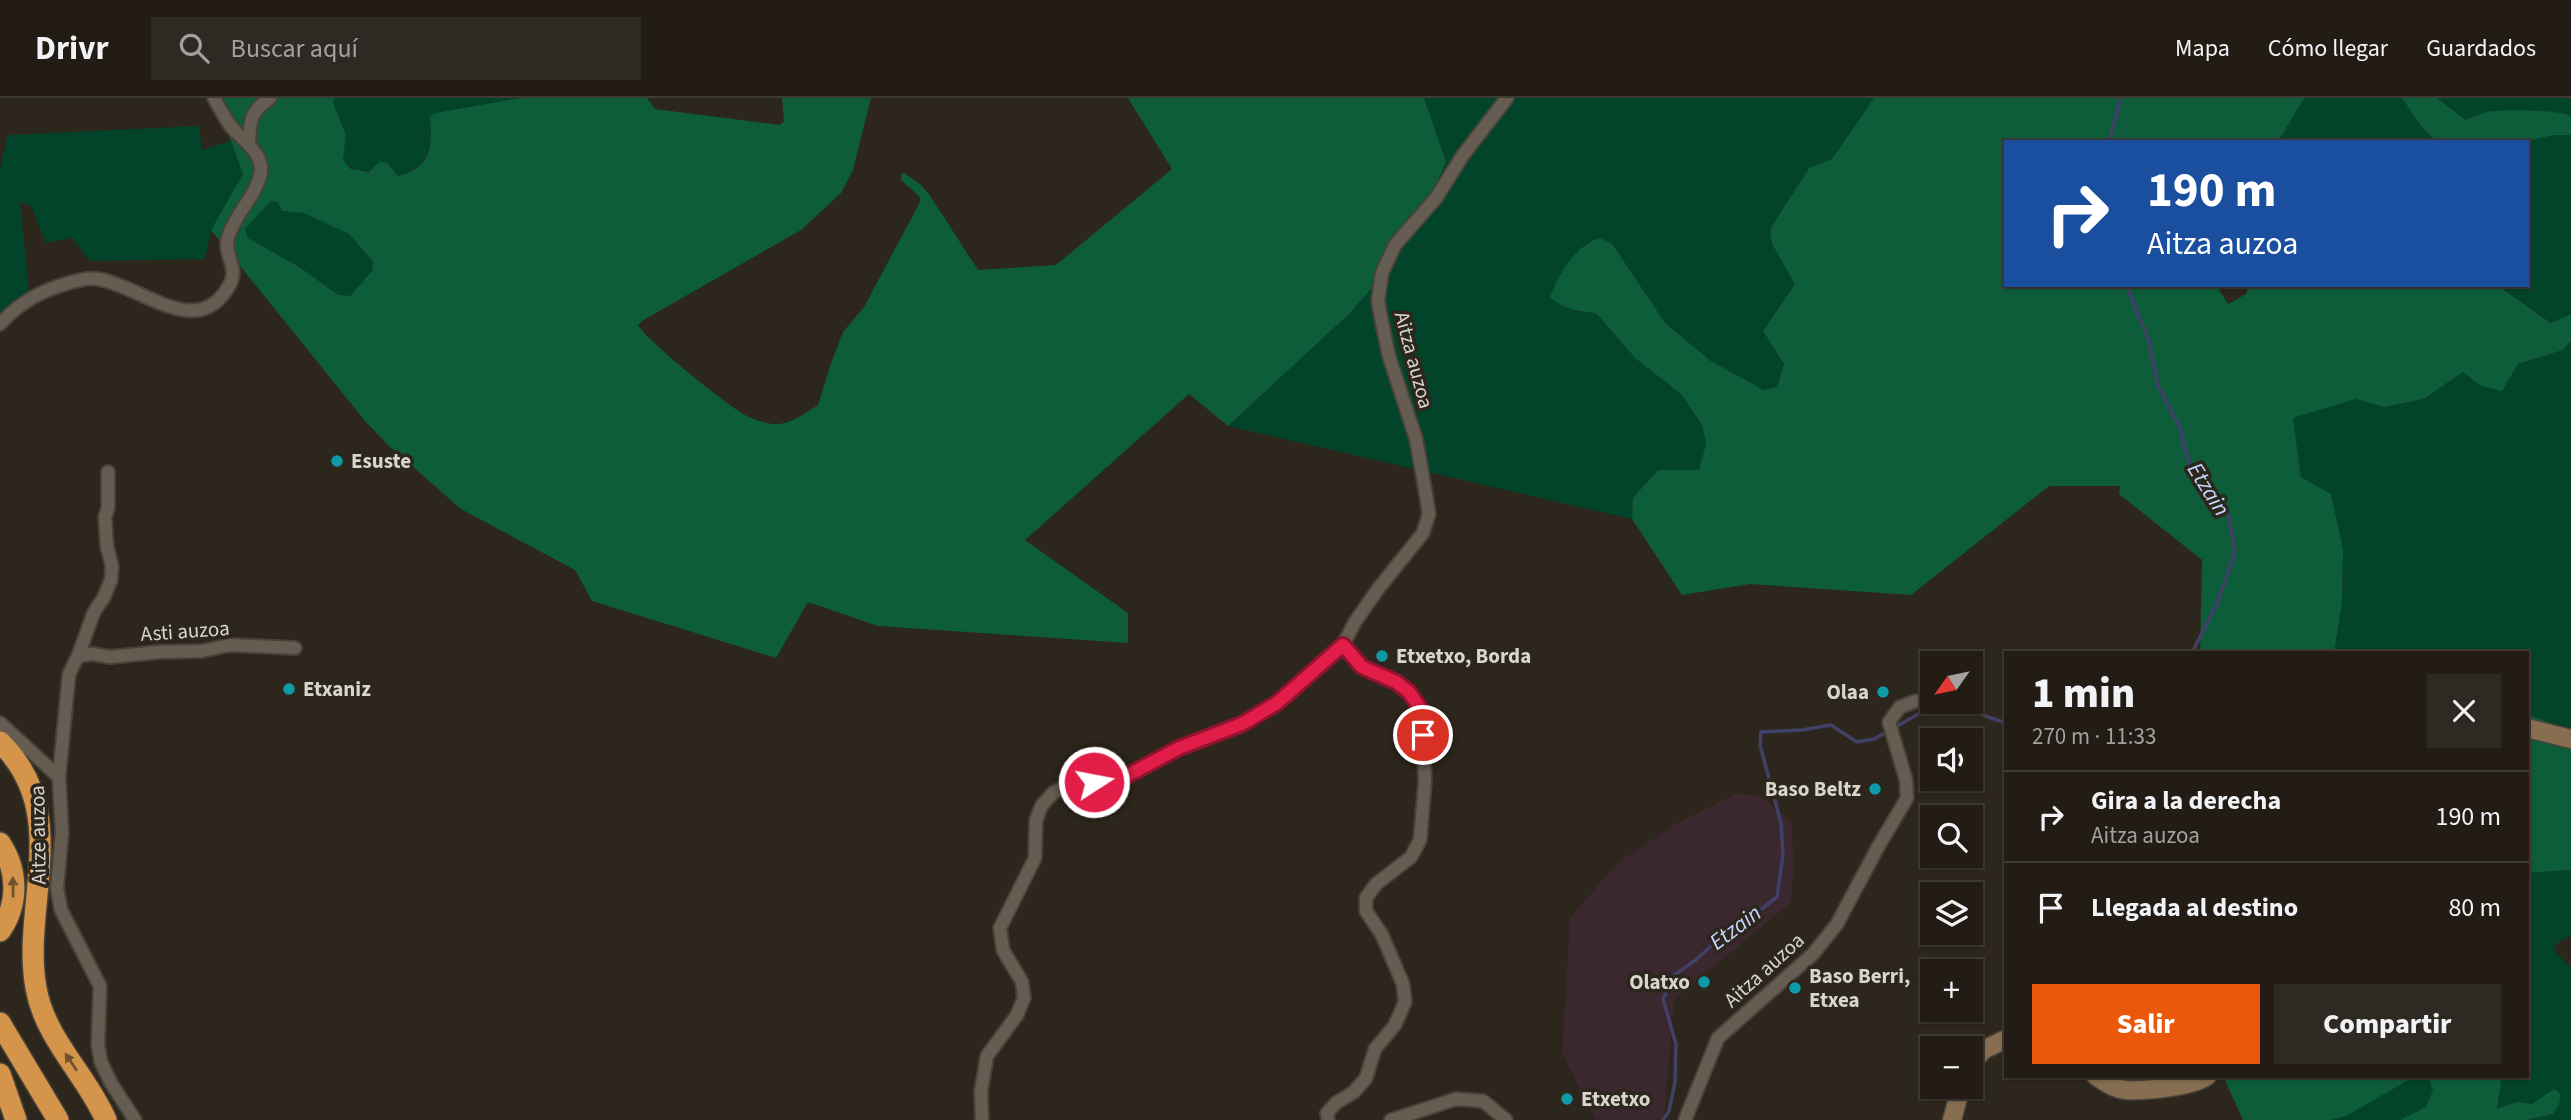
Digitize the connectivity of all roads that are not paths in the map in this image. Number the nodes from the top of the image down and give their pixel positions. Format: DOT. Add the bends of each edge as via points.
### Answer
graph roads {
  1 [pos="214,98"];
  2 [pos="270,98"];
  3 [pos="1507,98"];
  4 [pos="249,144"];
  5 [pos="0,324"];
  6 [pos="108,472"];
  7 [pos="1343,645"];
  8 [pos="295,648"];
  9 [pos="78,656"];
  10 [pos="1916,701"];
  11 [pos="0,723"];
  12 [pos="2529,728"];
  13 [pos="2571,739"];
  14 [pos="0,742"];
  15 [pos="59,777"];
  16 [pos="0,843"];
  17 [pos="0,931"];
  18 [pos="0,1023"];
  19 [pos="2004,1040"];
  20 [pos="1983,1050"];
  21 [pos="0,1074"];
  22 [pos="2099,1078"];
  23 [pos="2203,1078"];
  24 [pos="1958,1099"];
  25 [pos="16,1120"];
  26 [pos="58,1120"];
  27 [pos="106,1120"];
  28 [pos="135,1120"];
  29 [pos="982,1120"];
  30 [pos="1328,1120"];
  31 [pos="1391,1120"];
  32 [pos="1506,1120"];
  33 [pos="1685,1120"];
  34 [pos="1952,1120"];
  1 -- 4 [label="street" via="231,127"];
  2 -- 4 [label="street" via="251,118"];
  3 -- 7 [label="street, Aitza auzoa" via="1436,198 1395,245 1382,274 1381,318 1416,439 1429,514 1423,533 1378,589"];
  4 -- 5 [label="street" via="257,153 259,181 227,243 234,273 218,301 193,311 175,310 88,278 31,297"];
  6 -- 9 [label="street" via="105,517 111,580"];
  7 -- 29 [label="street, Aitza auzoa" via="1277,703 1242,724 1179,748 1117,781 1071,784 1042,805 1036,820 1035,858 1000,928 1003,950 1021,982 1024,998 987,1056"];
  7 -- 30 [label="street" via="1362,667 1409,692 1422,711 1425,782 1420,840 1411,857 1376,884 1366,898 1366,911 1404,984 1405,1002 1395,1025 1375,1049 1366,1078 1336,1103"];
  8 -- 9 [label="street, Asti auzoa" via="230,646"];
  9 -- 15 [label="street" via="69,674"];
  10 -- 33 [label="street, Aitza auzoa" via="1900,707 1889,723 1907,798 1837,924 1718,1038"];
  11 -- 15 [label="street, Aitze auzoa"];
  12 -- 13 [label="street"];
  27 -- 14 [label="highway, one-way" via="41,1007 34,962 41,860 38,815 27,780"];
  15 -- 28 [label="street, Aitze auzoa" via="62,832 57,888 61,910 100,986 101,1062"];
  17 -- 16 [label="highway, one-way" via="11,910 14,886 10,862"];
  18 -- 26 [label="highway"];
  19 -- 20 [label="street"];
  21 -- 25 [label="highway"];
  22 -- 23 [label="street" via="2125,1090 2188,1085"];
  24 -- 34 [label="street"];
  31 -- 32 [label="street" via="1456,1099 1483,1101"];
}
